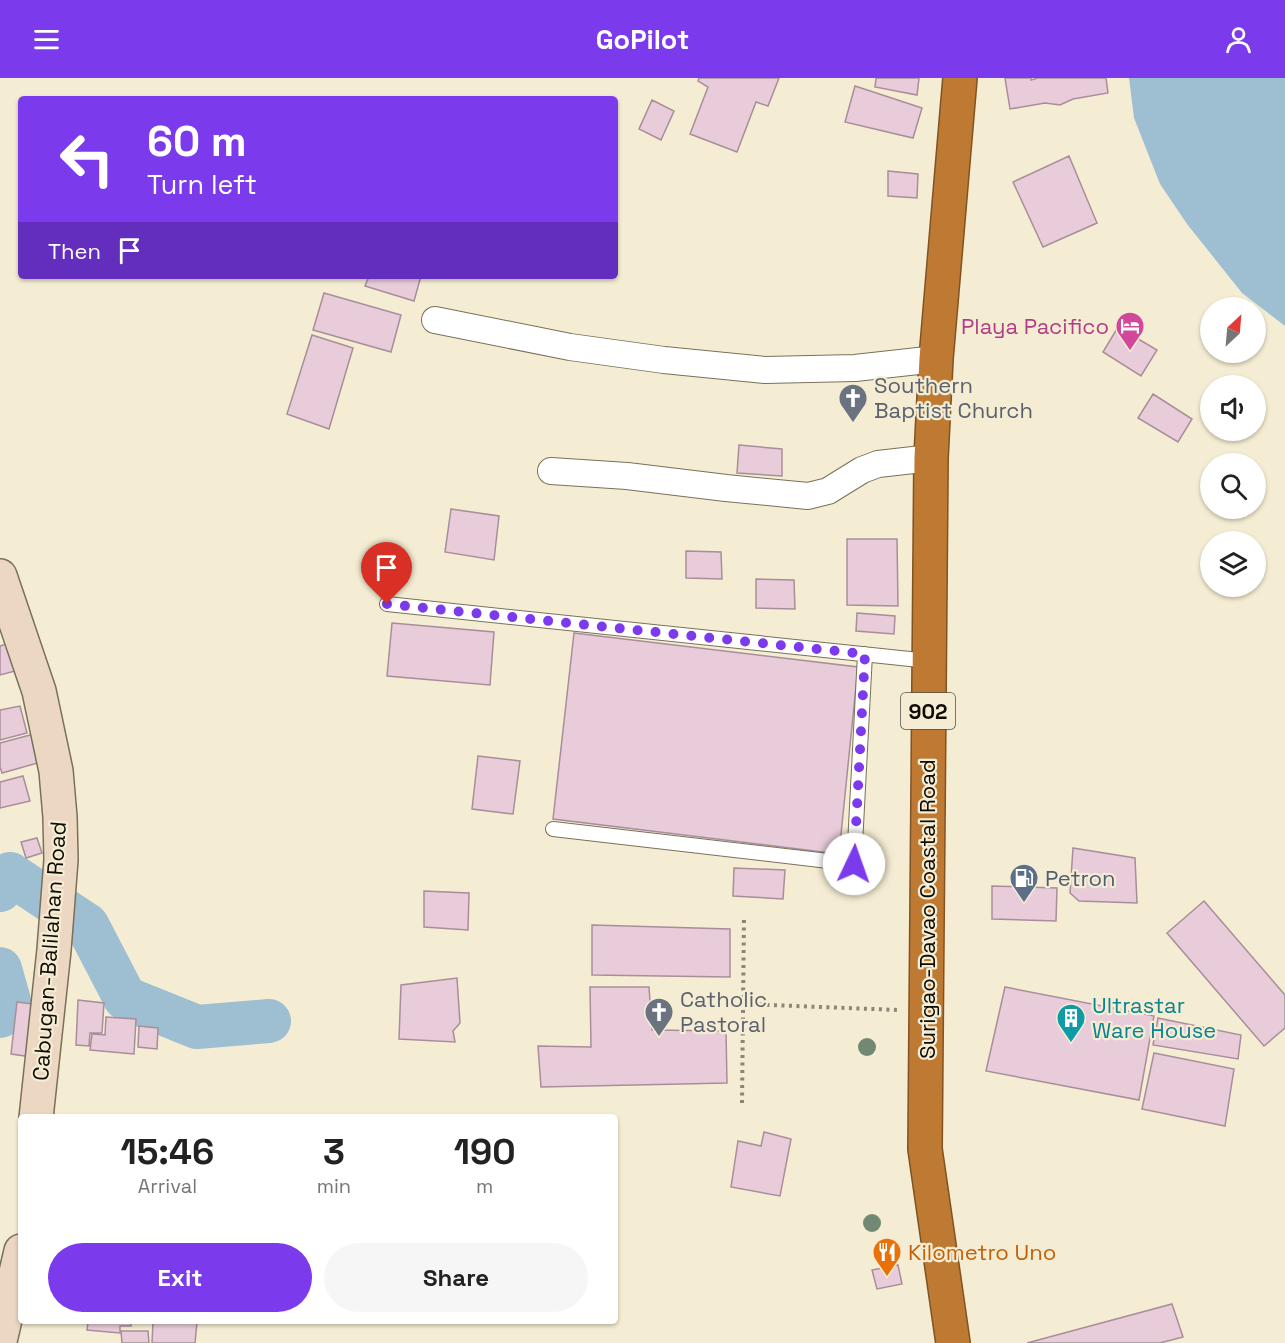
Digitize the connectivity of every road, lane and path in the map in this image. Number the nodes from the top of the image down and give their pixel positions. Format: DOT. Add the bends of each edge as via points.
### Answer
graph roads {
  1 [pos="960,78"];
  2 [pos="435,320"];
  3 [pos="936,358"];
  4 [pos="930,458"];
  5 [pos="550,471"];
  6 [pos="0,576"];
  7 [pos="387,604"];
  8 [pos="865,654"];
  9 [pos="929,661"];
  10 [pos="553,829"];
  11 [pos="744,916"];
  12 [pos="744,1004"];
  13 [pos="926,1011"];
  14 [pos="742,1103"];
  15 [pos="36,1114"];
  16 [pos="18,1264"];
  17 [pos="0,1341"];
  18 [pos="953,1343"];
  1 -- 3 [label="highway, Surigao-Davao Coastal Road / 902"];
  2 -- 3 [label="street" via="570,347 765,370 855,368"];
  3 -- 4 [label="highway, Surigao-Davao Coastal Road / 902"];
  4 -- 5 [label="street" via="878,464 828,492 808,496"];
  4 -- 9 [label="highway, Surigao-Davao Coastal Road / 902"];
  6 -- 15 [label="street, Cabugan-Balilahan Road" via="39,691 56,771 60,818 54,950"];
  7 -- 8 [label="lane"];
  8 -- 9 [label="lane"];
  8 -- 10 [label="lane" via="854,864"];
  9 -- 13 [label="highway, Surigao-Davao Coastal Road / 902"];
  11 -- 12 [label="path"];
  12 -- 13 [label="path"];
  12 -- 14 [label="path"];
  13 -- 18 [label="highway, Surigao-Davao Coastal Road / 902" via="925,1149"];
  16 -- 17 [label="street"];
}
